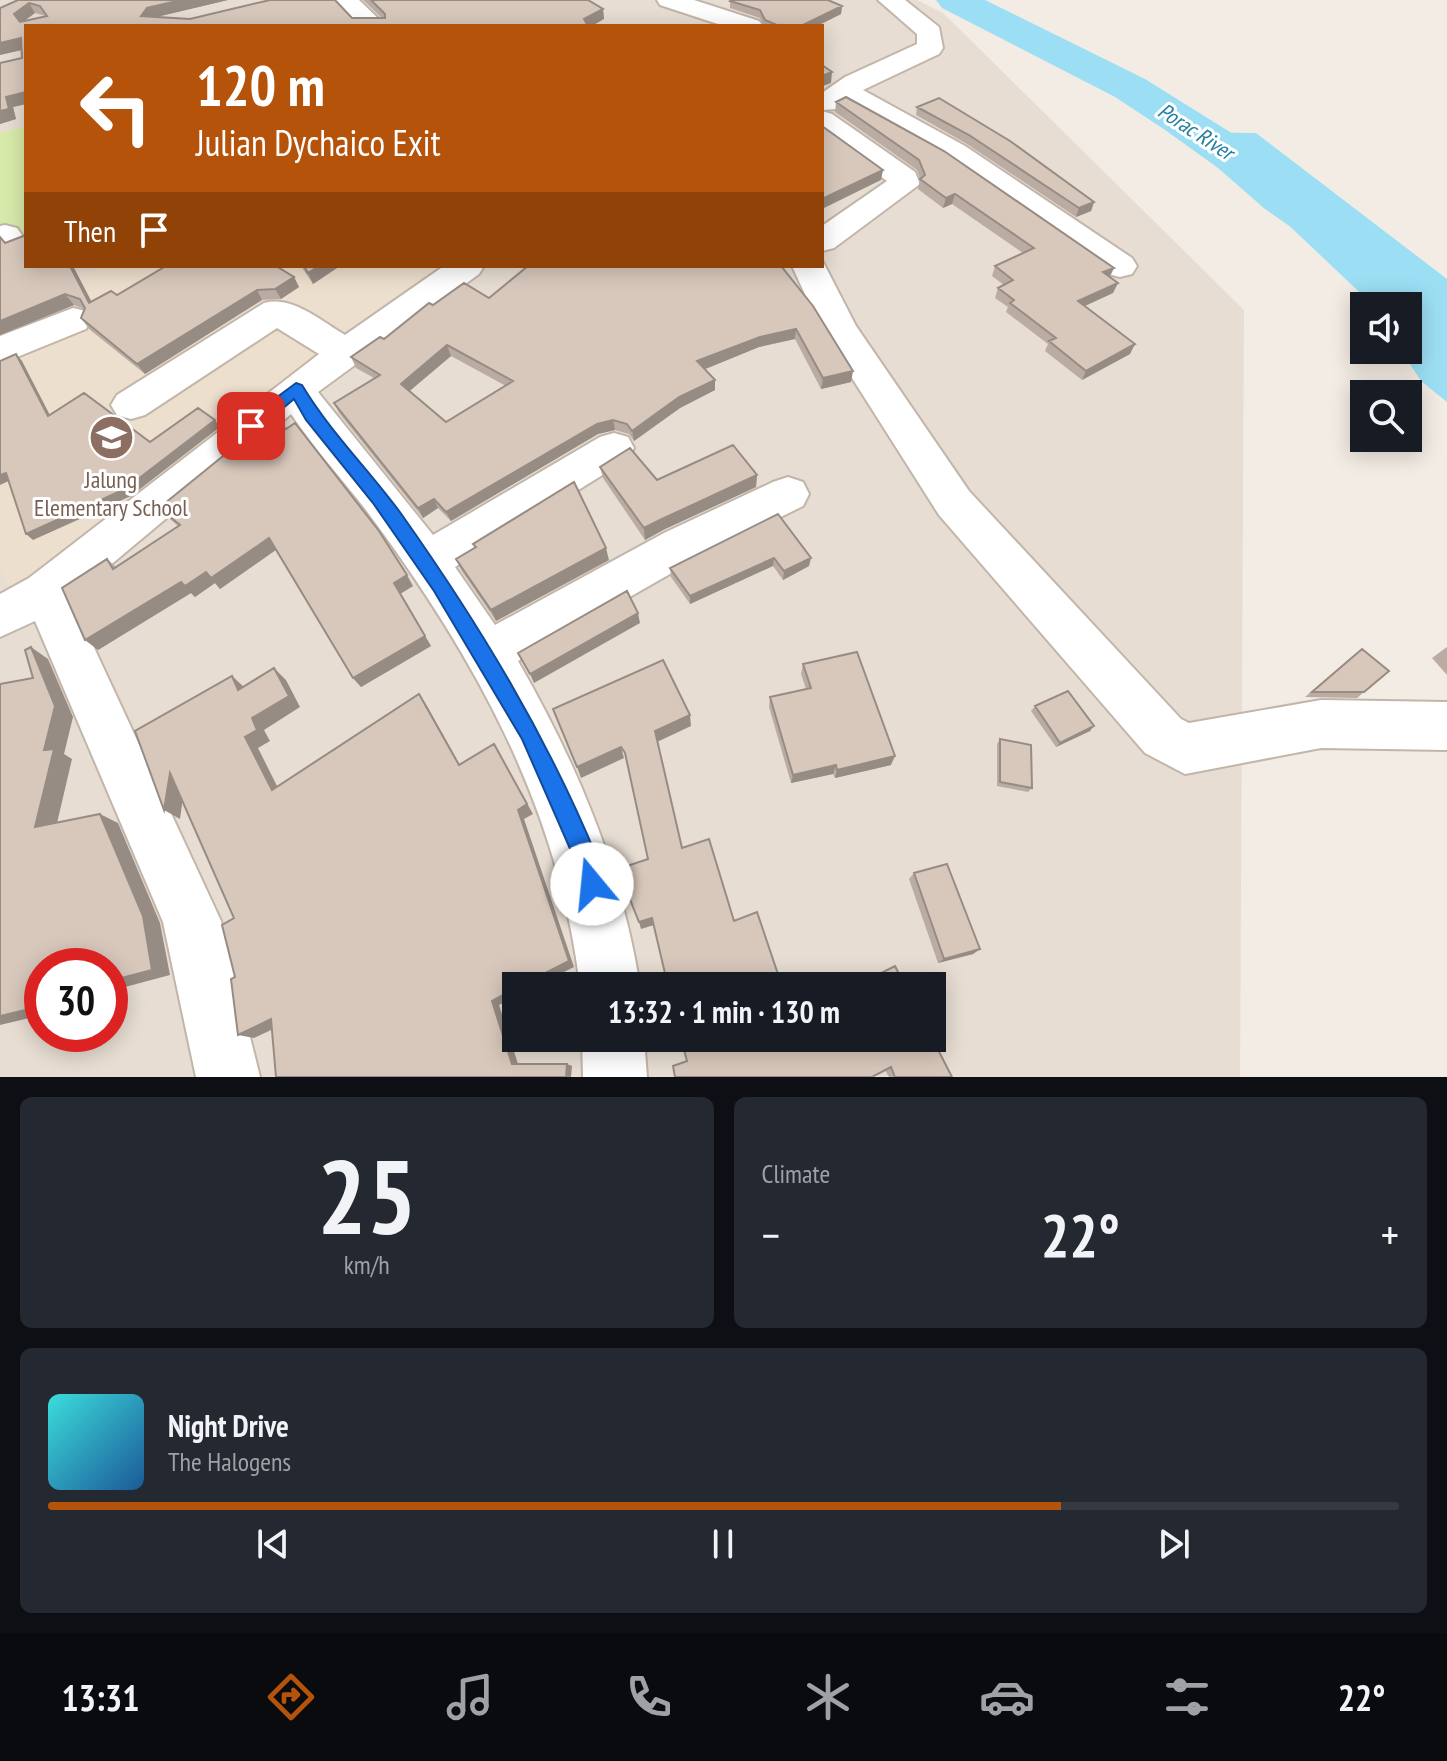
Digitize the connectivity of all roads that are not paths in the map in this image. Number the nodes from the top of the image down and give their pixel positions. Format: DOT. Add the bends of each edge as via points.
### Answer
graph roads {
  1 [pos="344,0"];
  2 [pos="669,0"];
  3 [pos="890,0"];
  4 [pos="371,24"];
  5 [pos="744,24"];
  6 [pos="839,88"];
  7 [pos="824,121"];
  8 [pos="824,240"];
  9 [pos="1120,266"];
  10 [pos="462,268"];
  11 [pos="810,268"];
  12 [pos="73,320"];
  13 [pos="0,351"];
  14 [pos="346,353"];
  15 [pos="296,389"];
  16 [pos="131,405"];
  17 [pos="614,448"];
  18 [pos="788,494"];
  19 [pos="426,562"];
  20 [pos="23,605"];
  21 [pos="485,655"];
  22 [pos="1447,726"];
  23 [pos="609,972"];
  24 [pos="614,1052"];
  25 [pos="228,1077"];
  26 [pos="615,1077"];
  1 -- 4 [label="street"];
  2 -- 5 [label="street"];
  3 -- 6 [label="street" via="930,32 930,48"];
  6 -- 9 [label="street" via="954,152"];
  7 -- 8 [label="street" via="904,184"];
  10 -- 14 [label="street"];
  11 -- 22 [label="street" via="839,329 954,503 1163,736 1185,749 1321,724"];
  12 -- 13 [label="street"];
  14 -- 15 [label="street"];
  14 -- 16 [label="street" via="277,311"];
  15 -- 19 [label="street"];
  15 -- 20 [label="street"];
  17 -- 19 [label="street"];
  18 -- 21 [label="street" via="680,546"];
  19 -- 21 [label="street"];
  20 -- 25 [label="street" via="192,921"];
  21 -- 23 [label="street" via="529,732 587,860"];
  24 -- 26 [label="street"];
}
